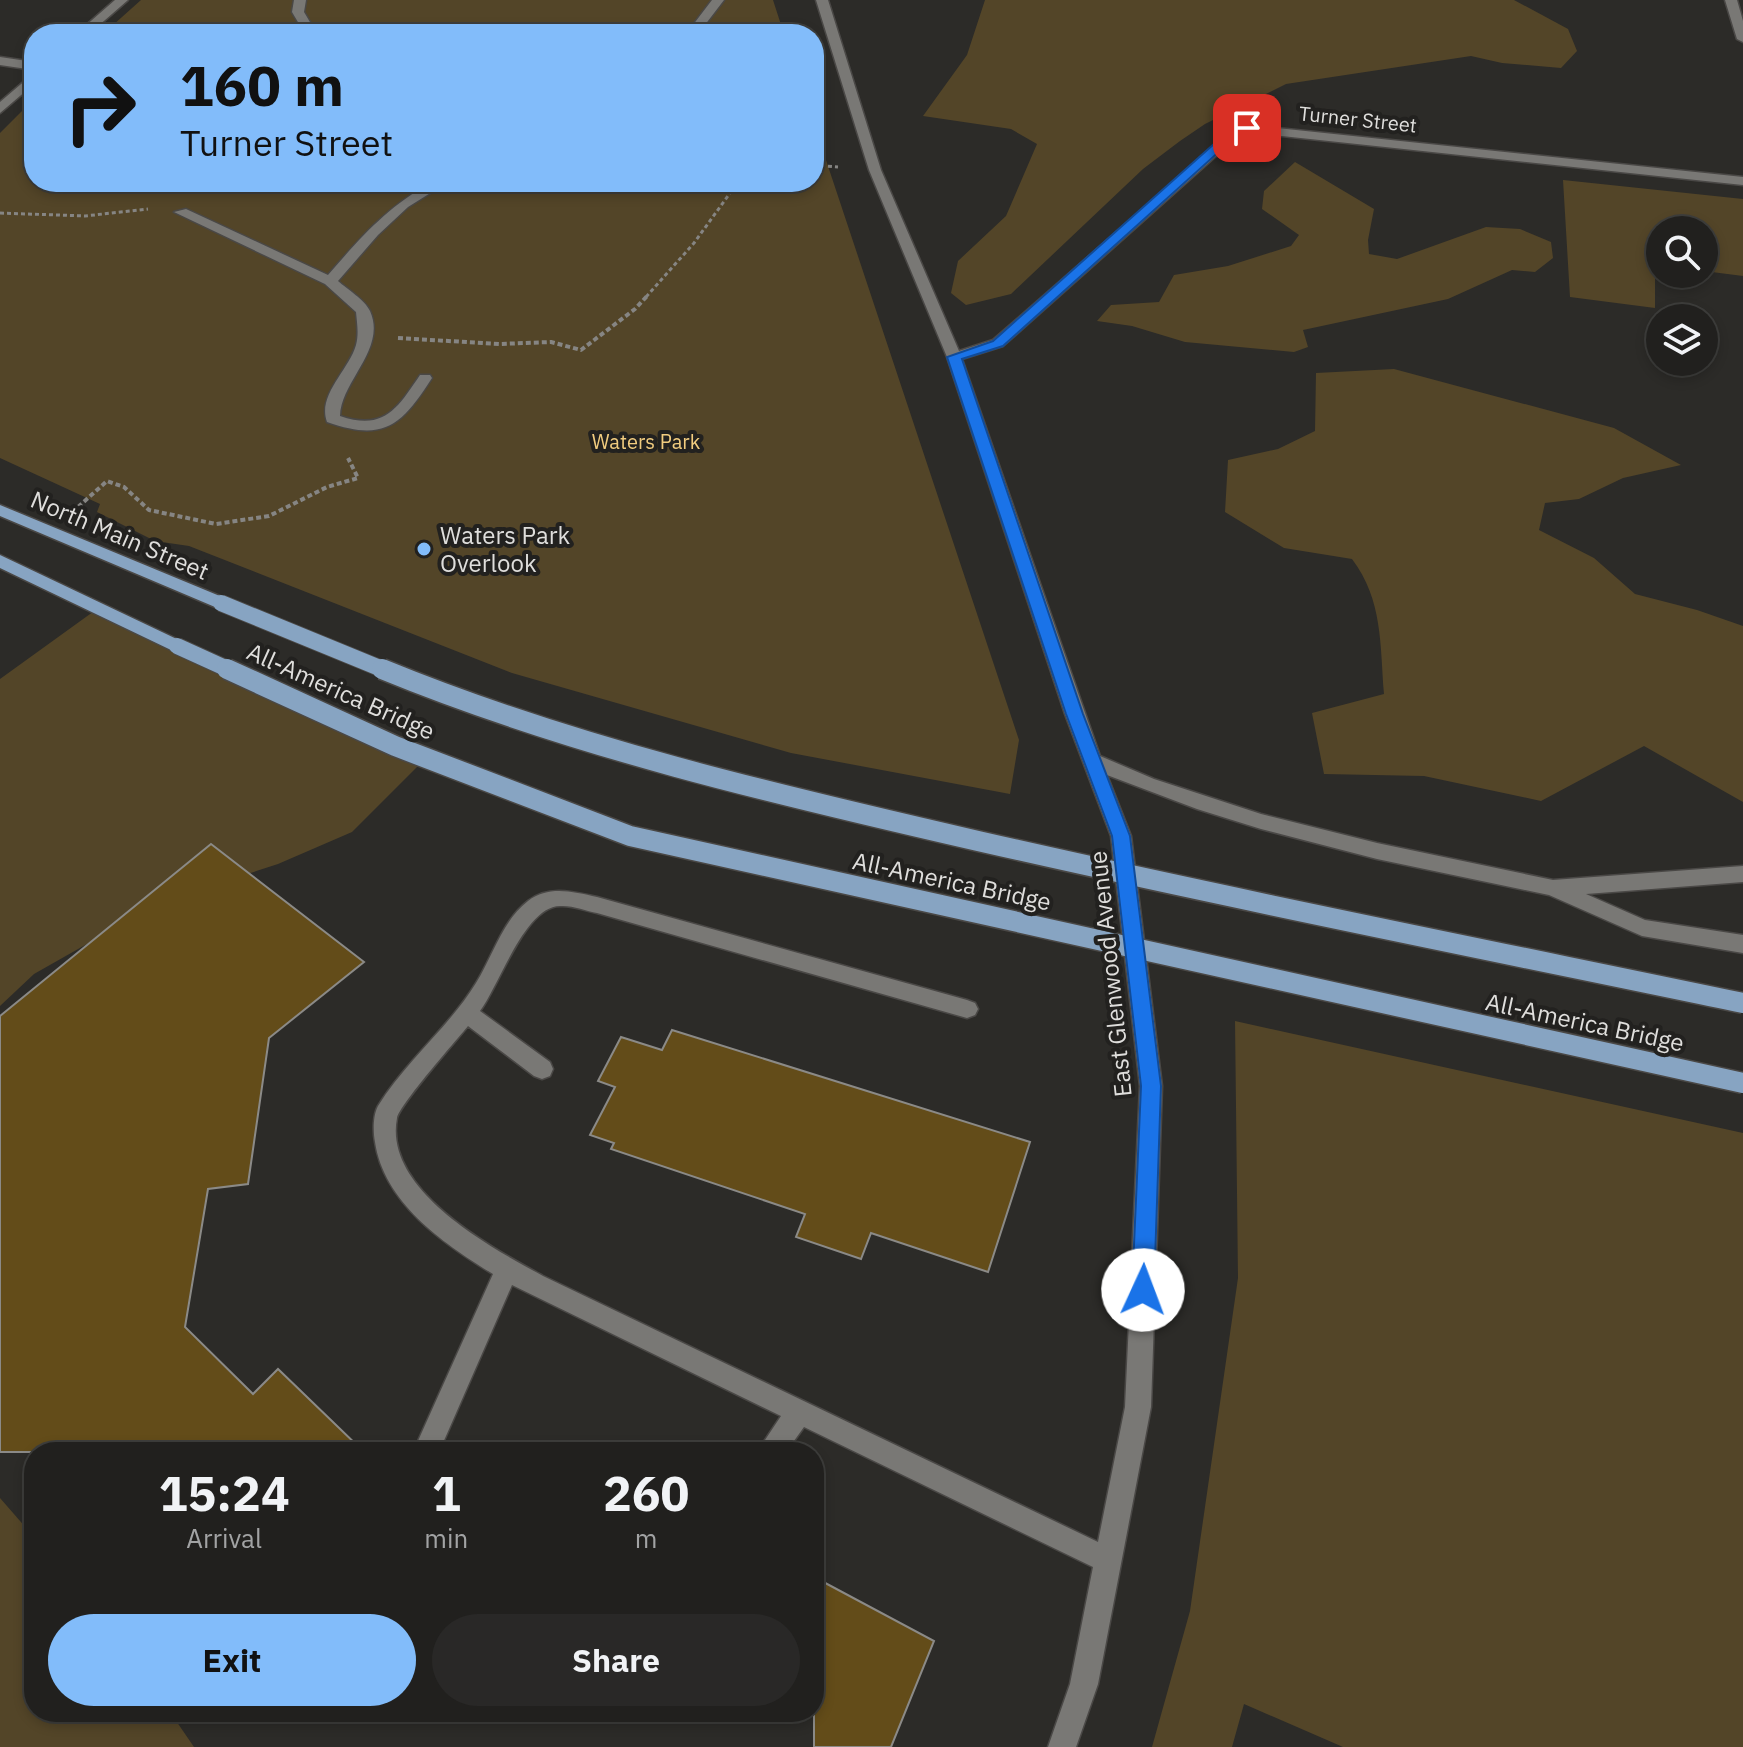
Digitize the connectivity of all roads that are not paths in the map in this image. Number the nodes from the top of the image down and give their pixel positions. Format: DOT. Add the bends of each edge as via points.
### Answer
graph roads {
  1 [pos="122,0"];
  2 [pos="300,0"];
  3 [pos="718,0"];
  4 [pos="822,0"];
  5 [pos="1731,0"];
  6 [pos="94,24"];
  7 [pos="305,24"];
  8 [pos="700,24"];
  9 [pos="1743,39"];
  10 [pos="0,61"];
  11 [pos="24,65"];
  12 [pos="24,86"];
  13 [pos="0,109"];
  14 [pos="1743,181"];
  15 [pos="424,192"];
  16 [pos="181,212"];
  17 [pos="330,281"];
  18 [pos="954,357"];
  19 [pos="425,378"];
  20 [pos="0,510"];
  21 [pos="0,561"];
  22 [pos="221,603"];
  23 [pos="1092,761"];
  24 [pos="1743,874"];
  25 [pos="1553,888"];
  26 [pos="1743,944"];
  27 [pos="1743,1003"];
  28 [pos="967,1009"];
  29 [pos="466,1013"];
  30 [pos="542,1069"];
  31 [pos="1743,1083"];
  32 [pos="507,1269"];
  33 [pos="800,1411"];
  34 [pos="430,1442"];
  35 [pos="777,1442"];
  36 [pos="1107,1560"];
  37 [pos="1062,1747"];
  1 -- 6 [label="street"];
  2 -- 7 [label="street" via="298,12"];
  3 -- 8 [label="street"];
  4 -- 18 [label="street, East Glenwood Avenue" via="875,170"];
  5 -- 9 [label="street"];
  10 -- 11 [label="street"];
  12 -- 13 [label="street"];
  14 -- 18 [label="street, Turner Street" via="1240,128 998,343"];
  15 -- 17 [label="street" via="373,232"];
  16 -- 17 [label="street"];
  17 -- 19 [label="street" via="363,311 366,337 358,362 331,407 332,419 356,429 388,423"];
  18 -- 23 [label="street, East Glenwood Avenue"];
  20 -- 22 [label="main road, North Main Street"];
  21 -- 31 [label="main road, All-America Bridge, bridge" via="395,746 630,836"];
  22 -- 27 [label="main road, All-America Bridge, bridge" via="443,694 682,768 1153,881"];
  23 -- 25 [label="street" via="1146,785 1317,836"];
  23 -- 36 [label="street, East Glenwood Avenue" via="1121,836 1151,1086 1138,1407"];
  24 -- 25 [label="street"];
  25 -- 26 [label="street" via="1642,928"];
  28 -- 29 [label="street" via="558,897 536,906 517,926"];
  29 -- 30 [label="street"];
  29 -- 32 [label="street" via="386,1113 382,1135 417,1202"];
  32 -- 33 [label="street"];
  32 -- 34 [label="street"];
  33 -- 35 [label="street"];
  33 -- 36 [label="street"];
  36 -- 37 [label="street, East Glenwood Avenue" via="1084,1684"];
}
